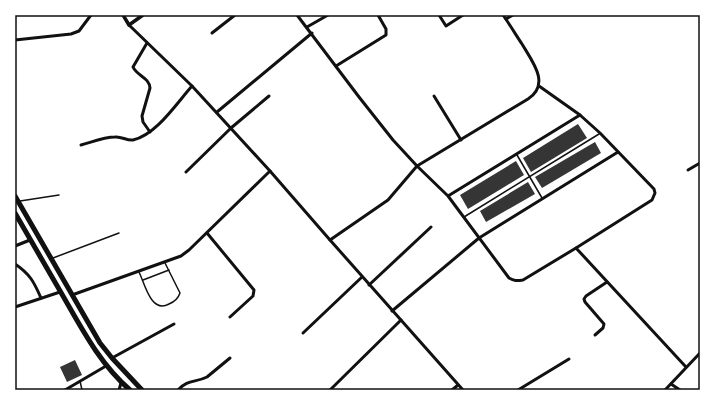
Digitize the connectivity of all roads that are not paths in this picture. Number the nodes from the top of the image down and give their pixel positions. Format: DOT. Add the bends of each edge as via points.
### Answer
graph roads {
  1 [pos="92,15"];
  2 [pos="123,15"];
  3 [pos="143,15"];
  4 [pos="235,15"];
  5 [pos="298,15"];
  6 [pos="328,15"];
  7 [pos="378,15"];
  8 [pos="439,15"];
  9 [pos="463,15"];
  10 [pos="503,15"];
  11 [pos="513,15"];
  12 [pos="506,19"];
  13 [pos="129,25"];
  14 [pos="307,27"];
  15 [pos="212,33"];
  16 [pos="312,33"];
  17 [pos="15,40"];
  18 [pos="147,43"];
  19 [pos="336,66"];
  20 [pos="192,86"];
  21 [pos="539,86"];
  22 [pos="269,96"];
  23 [pos="434,96"];
  24 [pos="217,112"];
  25 [pos="580,115"];
  26 [pos="232,128"];
  27 [pos="150,132"];
  28 [pos="600,133"];
  29 [pos="461,140"];
  30 [pos="82,145"];
  31 [pos="618,152"];
  32 [pos="516,154"];
  33 [pos="700,163"];
  34 [pos="417,166"];
  35 [pos="688,170"];
  36 [pos="270,171"];
  37 [pos="186,172"];
  38 [pos="529,176"];
  39 [pos="59,195"];
  40 [pos="448,196"];
  41 [pos="16,199"];
  42 [pos="543,200"];
  43 [pos="15,213"];
  44 [pos="464,217"];
  45 [pos="432,227"];
  46 [pos="119,233"];
  47 [pos="207,233"];
  48 [pos="479,238"];
  49 [pos="30,240"];
  50 [pos="330,240"];
  51 [pos="15,246"];
  52 [pos="576,248"];
  53 [pos="51,258"];
  54 [pos="166,263"];
  55 [pos="15,264"];
  56 [pos="169,270"];
  57 [pos="139,272"];
  58 [pos="362,276"];
  59 [pos="143,280"];
  60 [pos="607,282"];
  61 [pos="369,285"];
  62 [pos="60,292"];
  63 [pos="72,295"];
  64 [pos="41,298"];
  65 [pos="15,308"];
  66 [pos="392,311"];
  67 [pos="230,317"];
  68 [pos="401,320"];
  69 [pos="174,324"];
  70 [pos="303,333"];
  71 [pos="595,334"];
  72 [pos="700,353"];
  73 [pos="112,358"];
  74 [pos="230,358"];
  75 [pos="570,359"];
  76 [pos="106,366"];
  77 [pos="686,367"];
  78 [pos="80,381"];
  79 [pos="121,383"];
  80 [pos="671,384"];
  81 [pos="458,385"];
  82 [pos="65,390"];
  83 [pos="82,390"];
  84 [pos="119,390"];
  85 [pos="130,390"];
  86 [pos="142,390"];
  87 [pos="178,390"];
  88 [pos="330,390"];
  89 [pos="452,390"];
  90 [pos="463,390"];
  91 [pos="518,390"];
  92 [pos="665,390"];
  93 [pos="680,390"];
  1 -- 17 [label="street" via="79,31 71,34"];
  2 -- 13 [label="street"];
  3 -- 13 [label="street"];
  4 -- 15 [label="street"];
  5 -- 14 [label="street"];
  6 -- 14 [label="street"];
  7 -- 19 [label="street" via="386,29 386,35"];
  8 -- 9 [label="street" via="446,26"];
  10 -- 12 [label="street"];
  11 -- 12 [label="street"];
  12 -- 21 [label="street" via="535,65"];
  13 -- 18 [label="street"];
  14 -- 16 [label="street"];
  16 -- 19 [label="street"];
  16 -- 24 [label="street"];
  18 -- 20 [label="street"];
  18 -- 27 [label="street" via="133,67 145,78 150,88 142,116"];
  19 -- 34 [label="street" via="393,140"];
  20 -- 24 [label="street"];
  20 -- 27 [label="street"];
  21 -- 25 [label="street"];
  21 -- 29 [label="street" via="534,96"];
  22 -- 26 [label="street"];
  23 -- 29 [label="street"];
  24 -- 26 [label="street"];
  25 -- 28 [label="street"];
  25 -- 32 [label="street"];
  26 -- 36 [label="street"];
  26 -- 37 [label="street"];
  27 -- 30 [label="street" via="131,140 113,137"];
  28 -- 31 [label="street"];
  28 -- 38 [label="lane"];
  29 -- 34 [label="street"];
  31 -- 42 [label="street"];
  31 -- 52 [label="street" via="654,189 655,195 652,200"];
  32 -- 38 [label="lane"];
  32 -- 40 [label="street"];
  33 -- 35 [label="street"];
  34 -- 40 [label="street"];
  34 -- 50 [label="street" via="388,200"];
  36 -- 47 [label="street"];
  36 -- 50 [label="street"];
  38 -- 42 [label="lane"];
  38 -- 44 [label="lane"];
  39 -- 41 [label="lane"];
  40 -- 44 [label="street"];
  41 -- 53 [label="highway"];
  42 -- 48 [label="street"];
  43 -- 49 [label="highway"];
  44 -- 48 [label="street"];
  45 -- 61 [label="street"];
  46 -- 53 [label="lane"];
  47 -- 54 [label="street" via="181,256"];
  47 -- 67 [label="street" via="254,290 253,296"];
  48 -- 52 [label="street" via="509,278 516,281 523,280"];
  48 -- 66 [label="street"];
  49 -- 51 [label="street"];
  49 -- 62 [label="highway"];
  50 -- 58 [label="street"];
  52 -- 60 [label="street"];
  53 -- 63 [label="highway"];
  54 -- 56 [label="lane"];
  54 -- 57 [label="street"];
  55 -- 64 [label="street" via="24,269 31,278"];
  56 -- 59 [label="lane"];
  56 -- 59 [label="lane" via="180,293 174,302 165,306 154,304"];
  57 -- 59 [label="lane"];
  57 -- 63 [label="street"];
  58 -- 61 [label="street"];
  58 -- 70 [label="street"];
  60 -- 71 [label="street" via="585,297 585,302 604,324"];
  60 -- 77 [label="street"];
  61 -- 66 [label="street"];
  62 -- 64 [label="street"];
  62 -- 76 [label="highway" via="89,343"];
  63 -- 73 [label="highway" via="100,344"];
  64 -- 65 [label="street"];
  66 -- 68 [label="street"];
  68 -- 81 [label="street"];
  68 -- 88 [label="street"];
  69 -- 73 [label="street"];
  72 -- 77 [label="street"];
  73 -- 86 [label="highway"];
  74 -- 87 [label="street" via="202,380 189,382"];
  75 -- 91 [label="street"];
  76 -- 78 [label="street"];
  76 -- 79 [label="highway"];
  77 -- 80 [label="street"];
  78 -- 82 [label="street"];
  78 -- 83 [label="lane"];
  79 -- 84 [label="street"];
  79 -- 85 [label="highway"];
  80 -- 92 [label="street"];
  80 -- 93 [label="street"];
  81 -- 89 [label="street"];
  81 -- 90 [label="street"];
}
